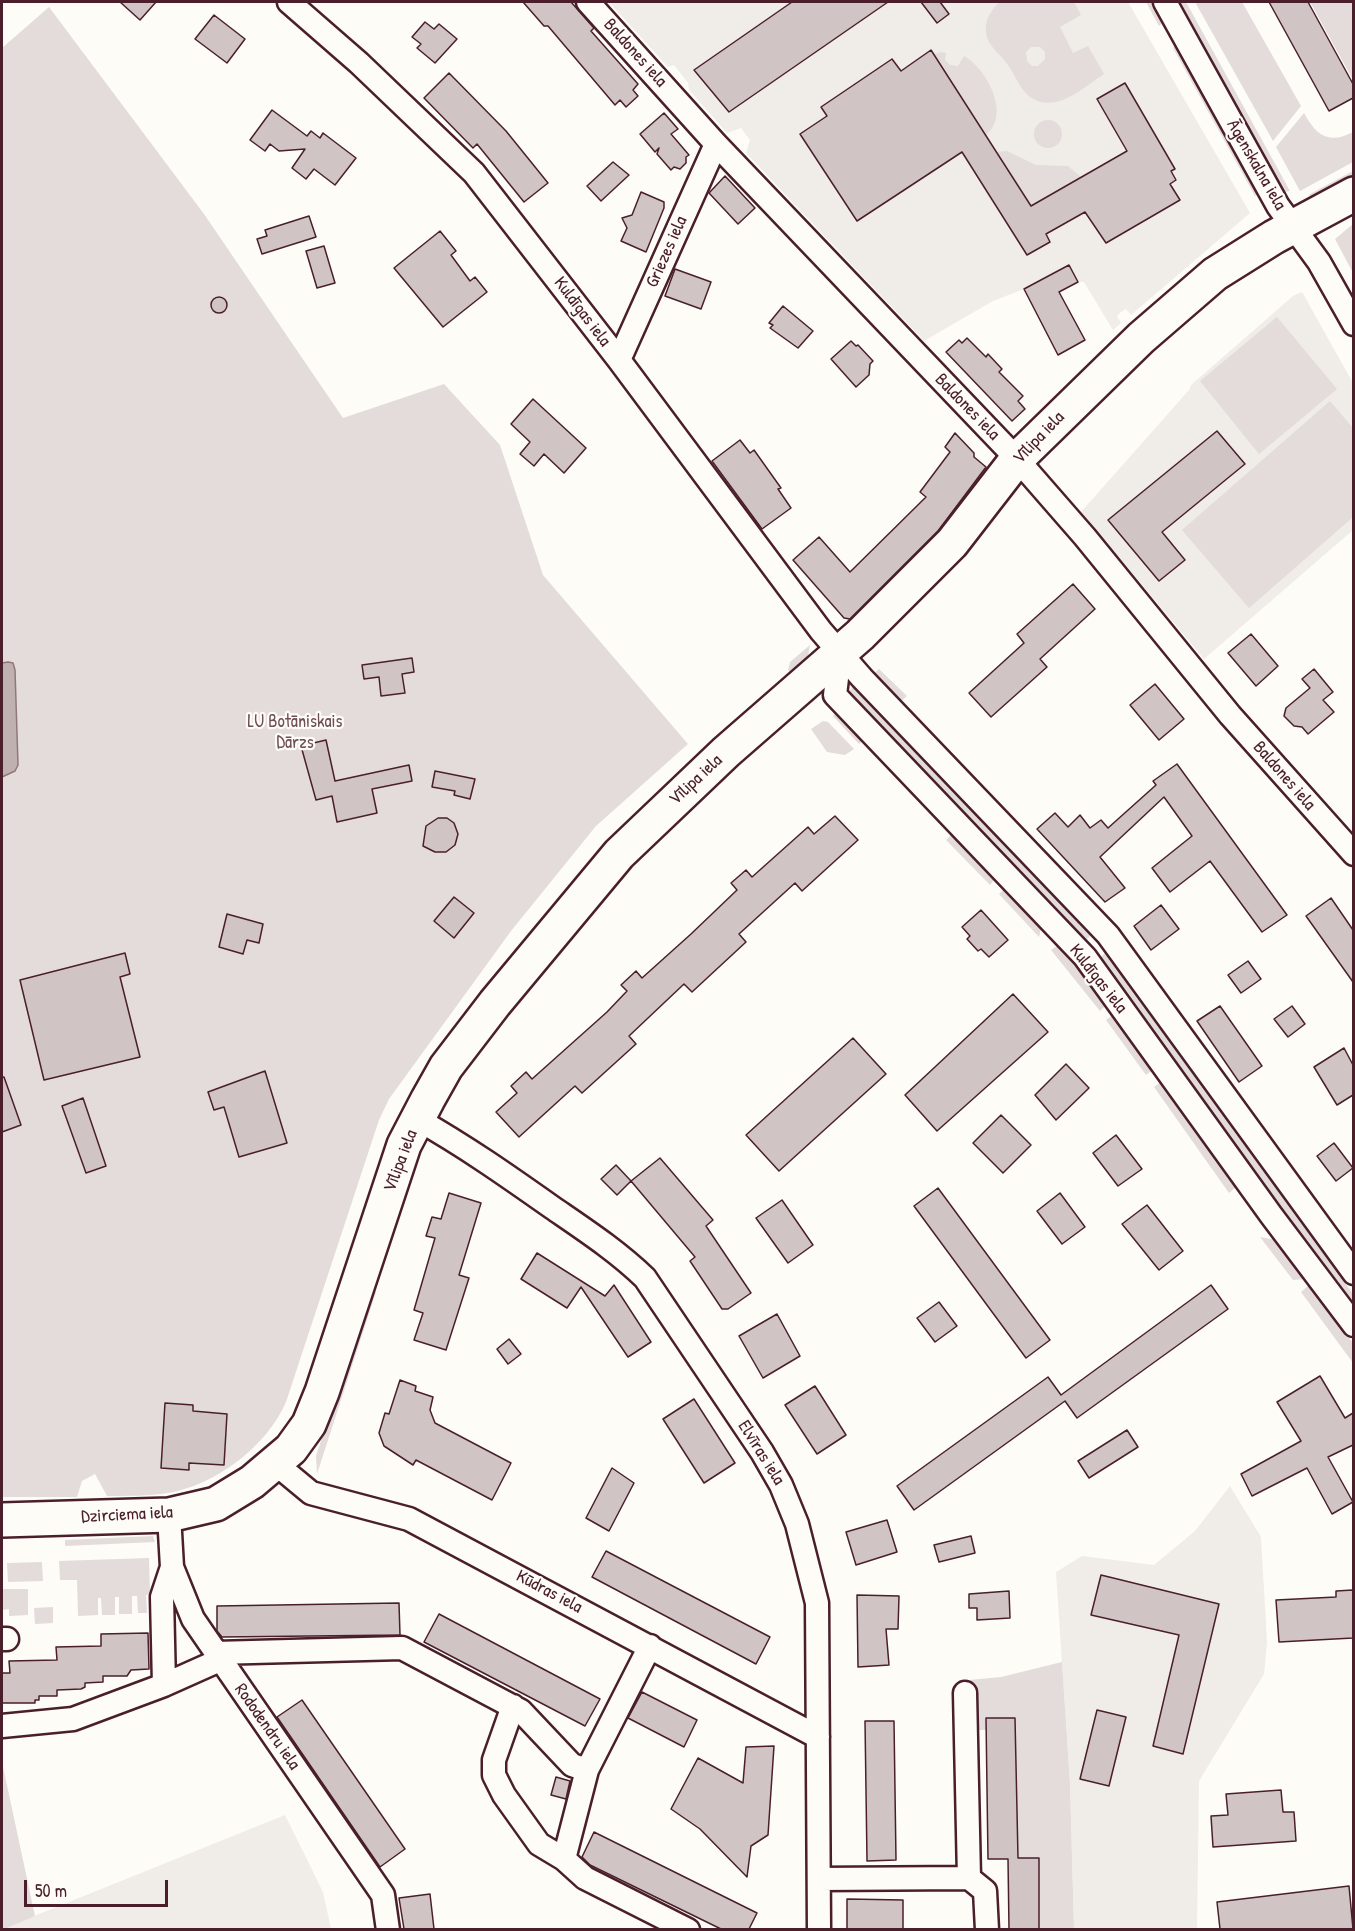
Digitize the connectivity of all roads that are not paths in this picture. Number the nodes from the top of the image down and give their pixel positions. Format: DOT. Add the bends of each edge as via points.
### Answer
graph roads {
  1 [pos="289,2"];
  2 [pos="588,2"];
  3 [pos="1165,2"];
  4 [pos="716,144"];
  5 [pos="1353,194"];
  6 [pos="1292,227"];
  7 [pos="1353,324"];
  8 [pos="619,360"];
  9 [pos="1017,459"];
  10 [pos="840,653"];
  11 [pos="1353,854"];
  12 [pos="1108,935"];
  13 [pos="1085,957"];
  14 [pos="417,1119"];
  15 [pos="1353,1272"];
  16 [pos="1353,1325"];
  17 [pos="276,1464"];
  18 [pos="169,1515"];
  19 [pos="2,1520"];
  20 [pos="172,1567"];
  21 [pos="650,1646"];
  22 [pos="217,1656"];
  23 [pos="164,1685"];
  24 [pos="965,1693"];
  25 [pos="513,1706"];
  26 [pos="2,1726"];
  27 [pos="818,1737"];
  28 [pos="587,1770"];
  29 [pos="564,1859"];
  30 [pos="969,1878"];
  31 [pos="819,1879"];
  32 [pos="388,1929"];
  33 [pos="688,1929"];
  34 [pos="819,1929"];
  35 [pos="987,1929"];
  1 -- 8 [label="street, Kuldīgas iela" via="474,173"];
  2 -- 4 [label="street, Baldones iela"];
  3 -- 6 [label="street, Āgenskalna iela"];
  4 -- 8 [label="street, Griezes iela"];
  4 -- 9 [label="street, Baldones iela"];
  5 -- 6 [label="street, Vīlipa iela"];
  6 -- 7 [label="street, Āgenskalna iela" via="1319,262"];
  6 -- 9 [label="street, Vīlipa iela" via="1215,274 1093,382"];
  8 -- 10 [label="street, Kuldīgas iela"];
  9 -- 10 [label="street, Vīlipa iela" via="952,543"];
  9 -- 11 [label="street, Baldones iela" via="1230,715"];
  10 -- 12 [label="street, Kuldīgas iela"];
  10 -- 13 [label="street, Kuldīgas iela" via="835,695"];
  10 -- 14 [label="street, Vīlipa iela" via="619,854 530,958 446,1067"];
  12 -- 13 [label="street"];
  12 -- 15 [label="street, Kuldīgas iela"];
  13 -- 16 [label="street, Kuldīgas iela"];
  14 -- 17 [label="street, Vīlipa iela" via="404,1146 322,1392 301,1437"];
  14 -- 27 [label="street, Elvīras iela" via="515,1181 624,1258 645,1278 762,1452 782,1485 797,1524 817,1603"];
  17 -- 18 [label="street, Dzirciema iela" via="216,1504"];
  17 -- 21 [label="street, Kūdras iela" via="311,1493 409,1519"];
  18 -- 19 [label="street, Dzirciema iela"];
  18 -- 20 [label="street, Rododendru iela"];
  20 -- 22 [label="street, Rododendru iela" via="193,1619"];
  20 -- 23 [label="street" via="162,1597"];
  21 -- 27 [label="street, Kūdras iela"];
  21 -- 28 [label="street"];
  22 -- 23 [label="street"];
  22 -- 25 [label="street" via="402,1648"];
  22 -- 32 [label="street, Rododendru iela" via="383,1895"];
  23 -- 26 [label="street" via="73,1719"];
  24 -- 30 [label="street"];
  25 -- 28 [label="street" via="572,1765"];
  25 -- 29 [label="street" via="494,1760 494,1775 539,1844"];
  27 -- 31 [label="street, Elvīras iela"];
  28 -- 29 [label="street"];
  29 -- 33 [label="street" via="585,1878"];
  30 -- 31 [label="street"];
  30 -- 35 [label="street" via="986,1891"];
  31 -- 34 [label="street, Elvīras iela"];
}
